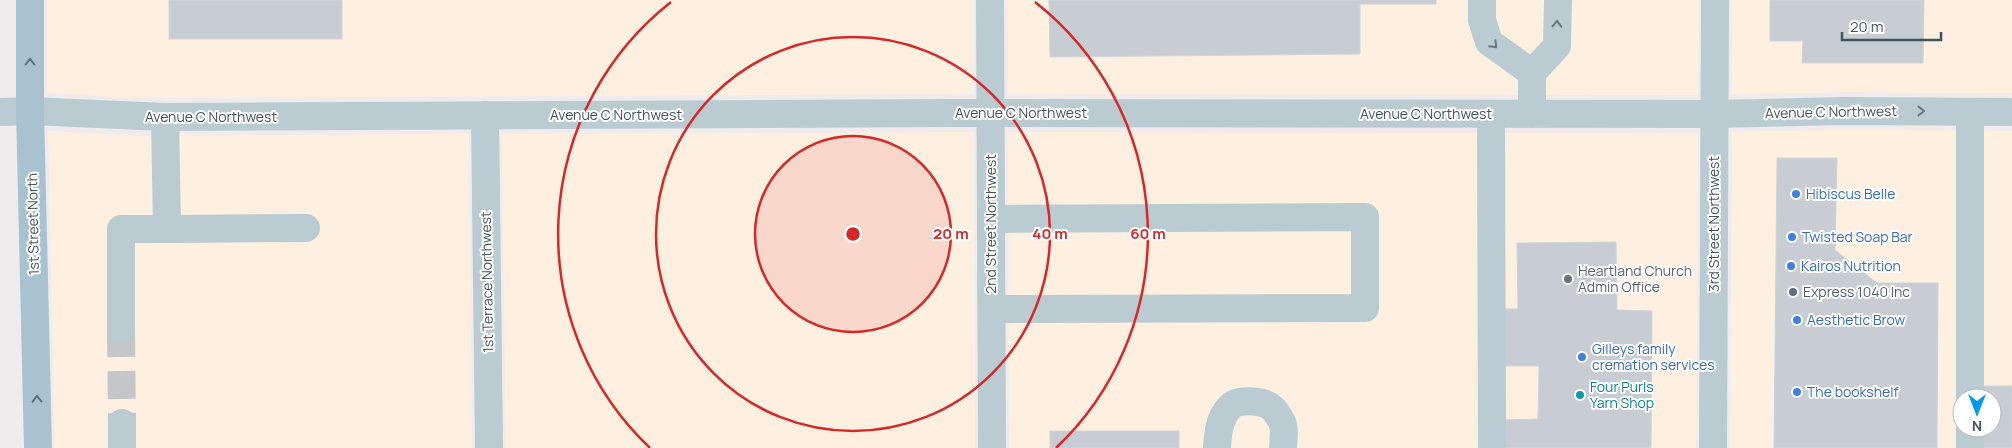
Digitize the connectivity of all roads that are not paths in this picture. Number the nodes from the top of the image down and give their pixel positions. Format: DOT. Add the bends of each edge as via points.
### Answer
graph roads {
  1 [pos="30,0"];
  2 [pos="990,0"];
  3 [pos="1482,0"];
  4 [pos="1558,0"];
  5 [pos="1716,0"];
  6 [pos="1532,73"];
  7 [pos="30,111"];
  8 [pos="0,112"];
  9 [pos="1970,112"];
  10 [pos="2012,112"];
  11 [pos="991,113"];
  12 [pos="1491,114"];
  13 [pos="1532,114"];
  14 [pos="1715,114"];
  15 [pos="485,115"];
  16 [pos="165,117"];
  17 [pos="991,219"];
  18 [pos="306,228"];
  19 [pos="167,229"];
  20 [pos="992,309"];
  21 [pos="121,329"];
  22 [pos="1970,388"];
  23 [pos="1218,440"];
  24 [pos="38,448"];
  25 [pos="489,448"];
  26 [pos="992,448"];
  27 [pos="1283,448"];
  28 [pos="1492,448"];
  29 [pos="1713,448"];
  7 -- 1 [label="main road, 1st Street North, one-way"];
  2 -- 11 [label="street, 2nd Street Northwest"];
  3 -- 6 [label="street, one-way" via="1482,20 1489,42"];
  6 -- 4 [label="street, one-way" via="1557,46"];
  5 -- 14 [label="street, 3rd Street Northwest"];
  6 -- 13 [label="street"];
  7 -- 8 [label="street, Avenue C Northwest"];
  7 -- 16 [label="street, Avenue C Northwest"];
  24 -- 7 [label="main road, 1st Street North, one-way"];
  9 -- 10 [label="street, Avenue C Northwest"];
  14 -- 9 [label="street, Avenue C Northwest, one-way"];
  9 -- 22 [label="street"];
  11 -- 12 [label="street, Avenue C Northwest"];
  11 -- 15 [label="street, Avenue C Northwest"];
  11 -- 17 [label="street, 2nd Street Northwest"];
  12 -- 13 [label="street, Avenue C Northwest"];
  12 -- 28 [label="street"];
  13 -- 14 [label="street, Avenue C Northwest"];
  14 -- 29 [label="street, 3rd Street Northwest"];
  15 -- 16 [label="street, Avenue C Northwest"];
  15 -- 25 [label="street, 1st Terrace Northwest"];
  16 -- 19 [label="street"];
  17 -- 20 [label="street, 2nd Street Northwest"];
  17 -- 20 [label="street" via="1365,217 1365,308"];
  18 -- 19 [label="street"];
  19 -- 21 [label="street" via="121,229"];
  20 -- 26 [label="street, 2nd Street Northwest"];
  23 -- 27 [label="street" via="1222,418 1230,406 1239,401 1256,401 1272,408 1283,425"];
}
